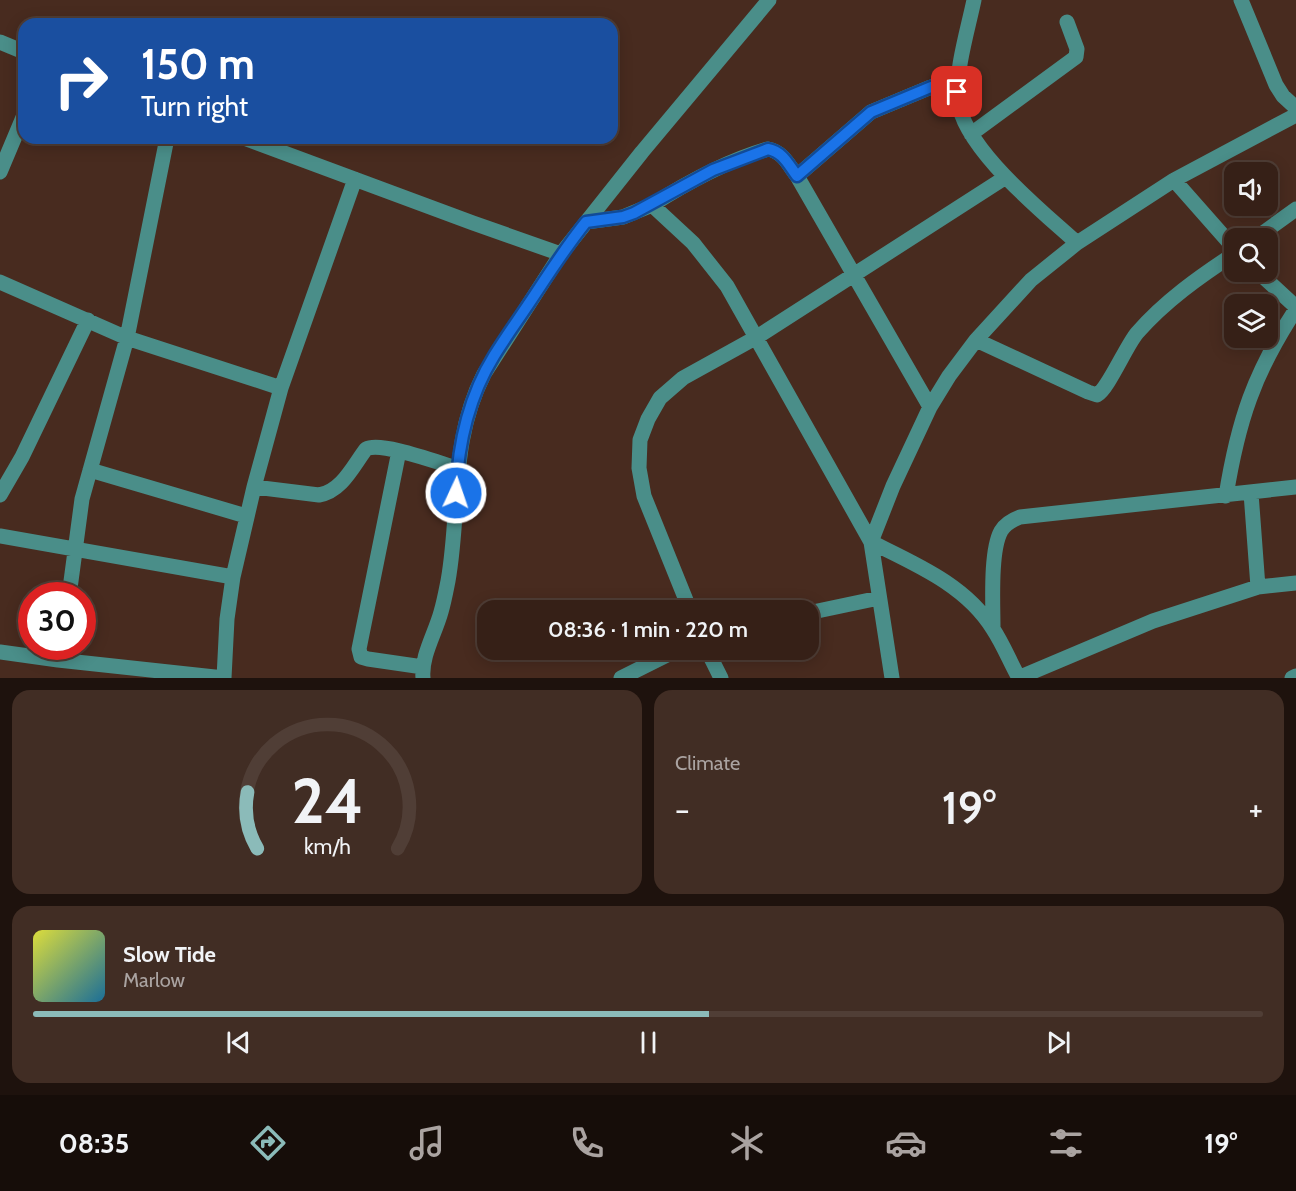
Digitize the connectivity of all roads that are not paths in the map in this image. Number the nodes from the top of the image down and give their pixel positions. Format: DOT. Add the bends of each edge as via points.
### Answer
graph roads {
  1 [pos="769,0"];
  2 [pos="974,0"];
  3 [pos="1240,0"];
  4 [pos="1066,22"];
  5 [pos="0,42"];
  6 [pos="18,50"];
  7 [pos="958,80"];
  8 [pos="1296,108"];
  9 [pos="1296,115"];
  10 [pos="18,128"];
  11 [pos="971,134"];
  12 [pos="166,144"];
  13 [pos="260,144"];
  14 [pos="0,172"];
  15 [pos="797,176"];
  16 [pos="1005,177"];
  17 [pos="355,179"];
  18 [pos="1174,180"];
  19 [pos="652,205"];
  20 [pos="1296,209"];
  21 [pos="586,222"];
  22 [pos="1270,228"];
  23 [pos="1224,237"];
  24 [pos="1077,243"];
  25 [pos="561,254"];
  26 [pos="1224,261"];
  27 [pos="853,275"];
  28 [pos="0,282"];
  29 [pos="1269,282"];
  30 [pos="1296,308"];
  31 [pos="88,320"];
  32 [pos="757,337"];
  33 [pos="127,338"];
  34 [pos="976,340"];
  35 [pos="281,388"];
  36 [pos="930,406"];
  37 [pos="399,451"];
  38 [pos="457,468"];
  39 [pos="90,470"];
  40 [pos="254,487"];
  41 [pos="1296,487"];
  42 [pos="1251,493"];
  43 [pos="0,495"];
  44 [pos="1226,496"];
  45 [pos="246,516"];
  46 [pos="0,536"];
  47 [pos="871,542"];
  48 [pos="76,551"];
  49 [pos="233,577"];
  50 [pos="71,582"];
  51 [pos="1296,583"];
  52 [pos="1258,587"];
  53 [pos="879,598"];
  54 [pos="686,600"];
  55 [pos="819,612"];
  56 [pos="993,627"];
  57 [pos="0,652"];
  58 [pos="18,652"];
  59 [pos="96,659"];
  60 [pos="657,660"];
  61 [pos="712,660"];
  62 [pos="423,673"];
  63 [pos="224,678"];
  64 [pos="621,678"];
  65 [pos="721,678"];
  66 [pos="892,678"];
  67 [pos="1018,678"];
  1 -- 21 [label="street"];
  2 -- 7 [label="street"];
  3 -- 8 [label="street" via="1276,85"];
  4 -- 11 [label="street" via="1077,49 1076,57"];
  5 -- 6 [label="street"];
  7 -- 11 [label="street" via="960,113"];
  7 -- 15 [label="street" via="871,112"];
  9 -- 18 [label="street"];
  10 -- 14 [label="street"];
  11 -- 16 [label="street"];
  12 -- 33 [label="street"];
  13 -- 17 [label="street"];
  15 -- 19 [label="street" via="777,151 768,149 713,170"];
  15 -- 27 [label="street"];
  16 -- 24 [label="street"];
  16 -- 27 [label="street"];
  17 -- 25 [label="street"];
  17 -- 35 [label="street"];
  18 -- 23 [label="street"];
  18 -- 24 [label="street"];
  19 -- 21 [label="street" via="623,217"];
  19 -- 32 [label="street" via="706,258"];
  20 -- 22 [label="street"];
  21 -- 25 [label="street"];
  24 -- 34 [label="street" via="1031,280"];
  25 -- 38 [label="street" via="494,356 476,391"];
  26 -- 34 [label="street" via="1152,316 1097,394"];
  27 -- 32 [label="street"];
  27 -- 36 [label="street"];
  28 -- 31 [label="street"];
  29 -- 30 [label="street"];
  30 -- 44 [label="street" via="1258,373 1234,447"];
  31 -- 33 [label="street"];
  31 -- 43 [label="street"];
  32 -- 47 [label="street"];
  32 -- 54 [label="street" via="683,378 660,398 640,440 639,468 645,496"];
  33 -- 35 [label="street"];
  33 -- 39 [label="street"];
  34 -- 36 [label="street"];
  35 -- 40 [label="street"];
  36 -- 47 [label="street"];
  37 -- 38 [label="street"];
  37 -- 40 [label="street" via="380,446 366,448 341,483 328,493"];
  37 -- 62 [label="street" via="359,654"];
  38 -- 62 [label="street" via="449,579"];
  39 -- 45 [label="street"];
  39 -- 48 [label="street" via="78,517"];
  40 -- 45 [label="street"];
  41 -- 42 [label="street"];
  42 -- 44 [label="street"];
  42 -- 52 [label="street"];
  44 -- 56 [label="street" via="1010,521 999,533 996,547"];
  45 -- 49 [label="street"];
  46 -- 48 [label="street"];
  47 -- 53 [label="street"];
  47 -- 56 [label="street" via="938,576 975,606"];
  48 -- 49 [label="street"];
  48 -- 50 [label="street"];
  49 -- 63 [label="street"];
  51 -- 52 [label="street"];
  52 -- 67 [label="street" via="1154,621"];
  53 -- 55 [label="street"];
  53 -- 66 [label="street"];
  56 -- 67 [label="street"];
  57 -- 58 [label="street"];
  59 -- 63 [label="street"];
  60 -- 64 [label="street"];
  61 -- 65 [label="street"];
}
